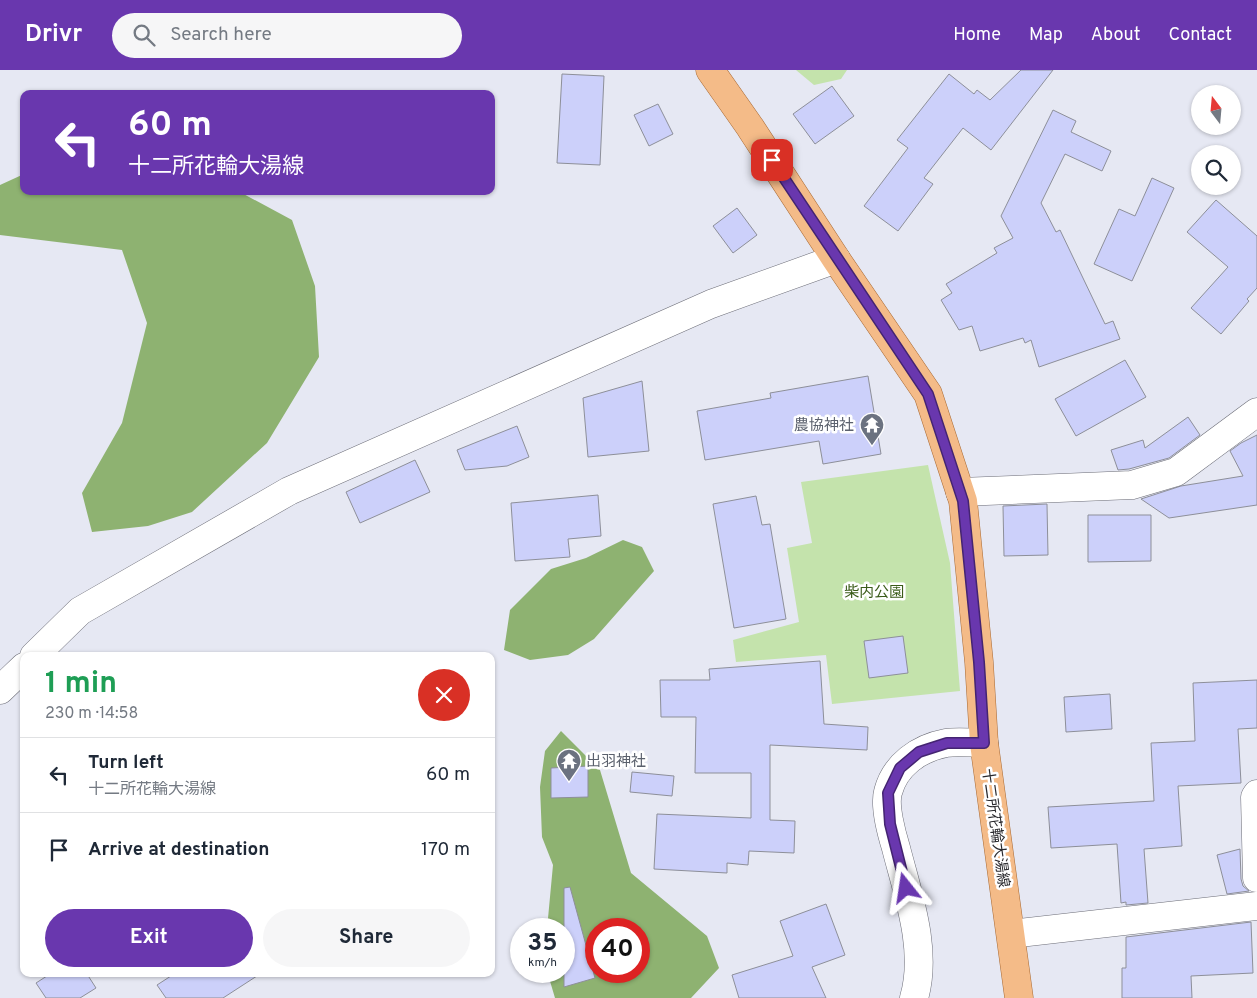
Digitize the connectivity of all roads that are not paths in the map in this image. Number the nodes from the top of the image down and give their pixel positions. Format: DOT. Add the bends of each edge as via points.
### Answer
graph roads {
  1 [pos="710,70"];
  2 [pos="836,259"];
  3 [pos="1257,412"];
  4 [pos="960,492"];
  5 [pos="38,652"];
  6 [pos="20,671"];
  7 [pos="0,690"];
  8 [pos="984,743"];
  9 [pos="1257,794"];
  10 [pos="1257,878"];
  11 [pos="1257,906"];
  12 [pos="1011,934"];
  13 [pos="914,998"];
  14 [pos="1019,998"];
  1 -- 2 [label="main road, 十二所花輪大湯線"];
  2 -- 4 [label="main road, 十二所花輪大湯線" via="928,394"];
  2 -- 5 [label="street" via="712,304 289,491 80,611"];
  3 -- 4 [label="street" via="1176,472 1132,485"];
  4 -- 8 [label="main road, 十二所花輪大湯線" via="979,662"];
  6 -- 7 [label="street"];
  8 -- 12 [label="main road, 十二所花輪大湯線"];
  8 -- 13 [label="street" via="947,743 919,752 900,768 888,793 890,824 915,928 918,983"];
  9 -- 10 [label="street"];
  11 -- 12 [label="street"];
  12 -- 14 [label="main road, 十二所花輪大湯線"];
}
